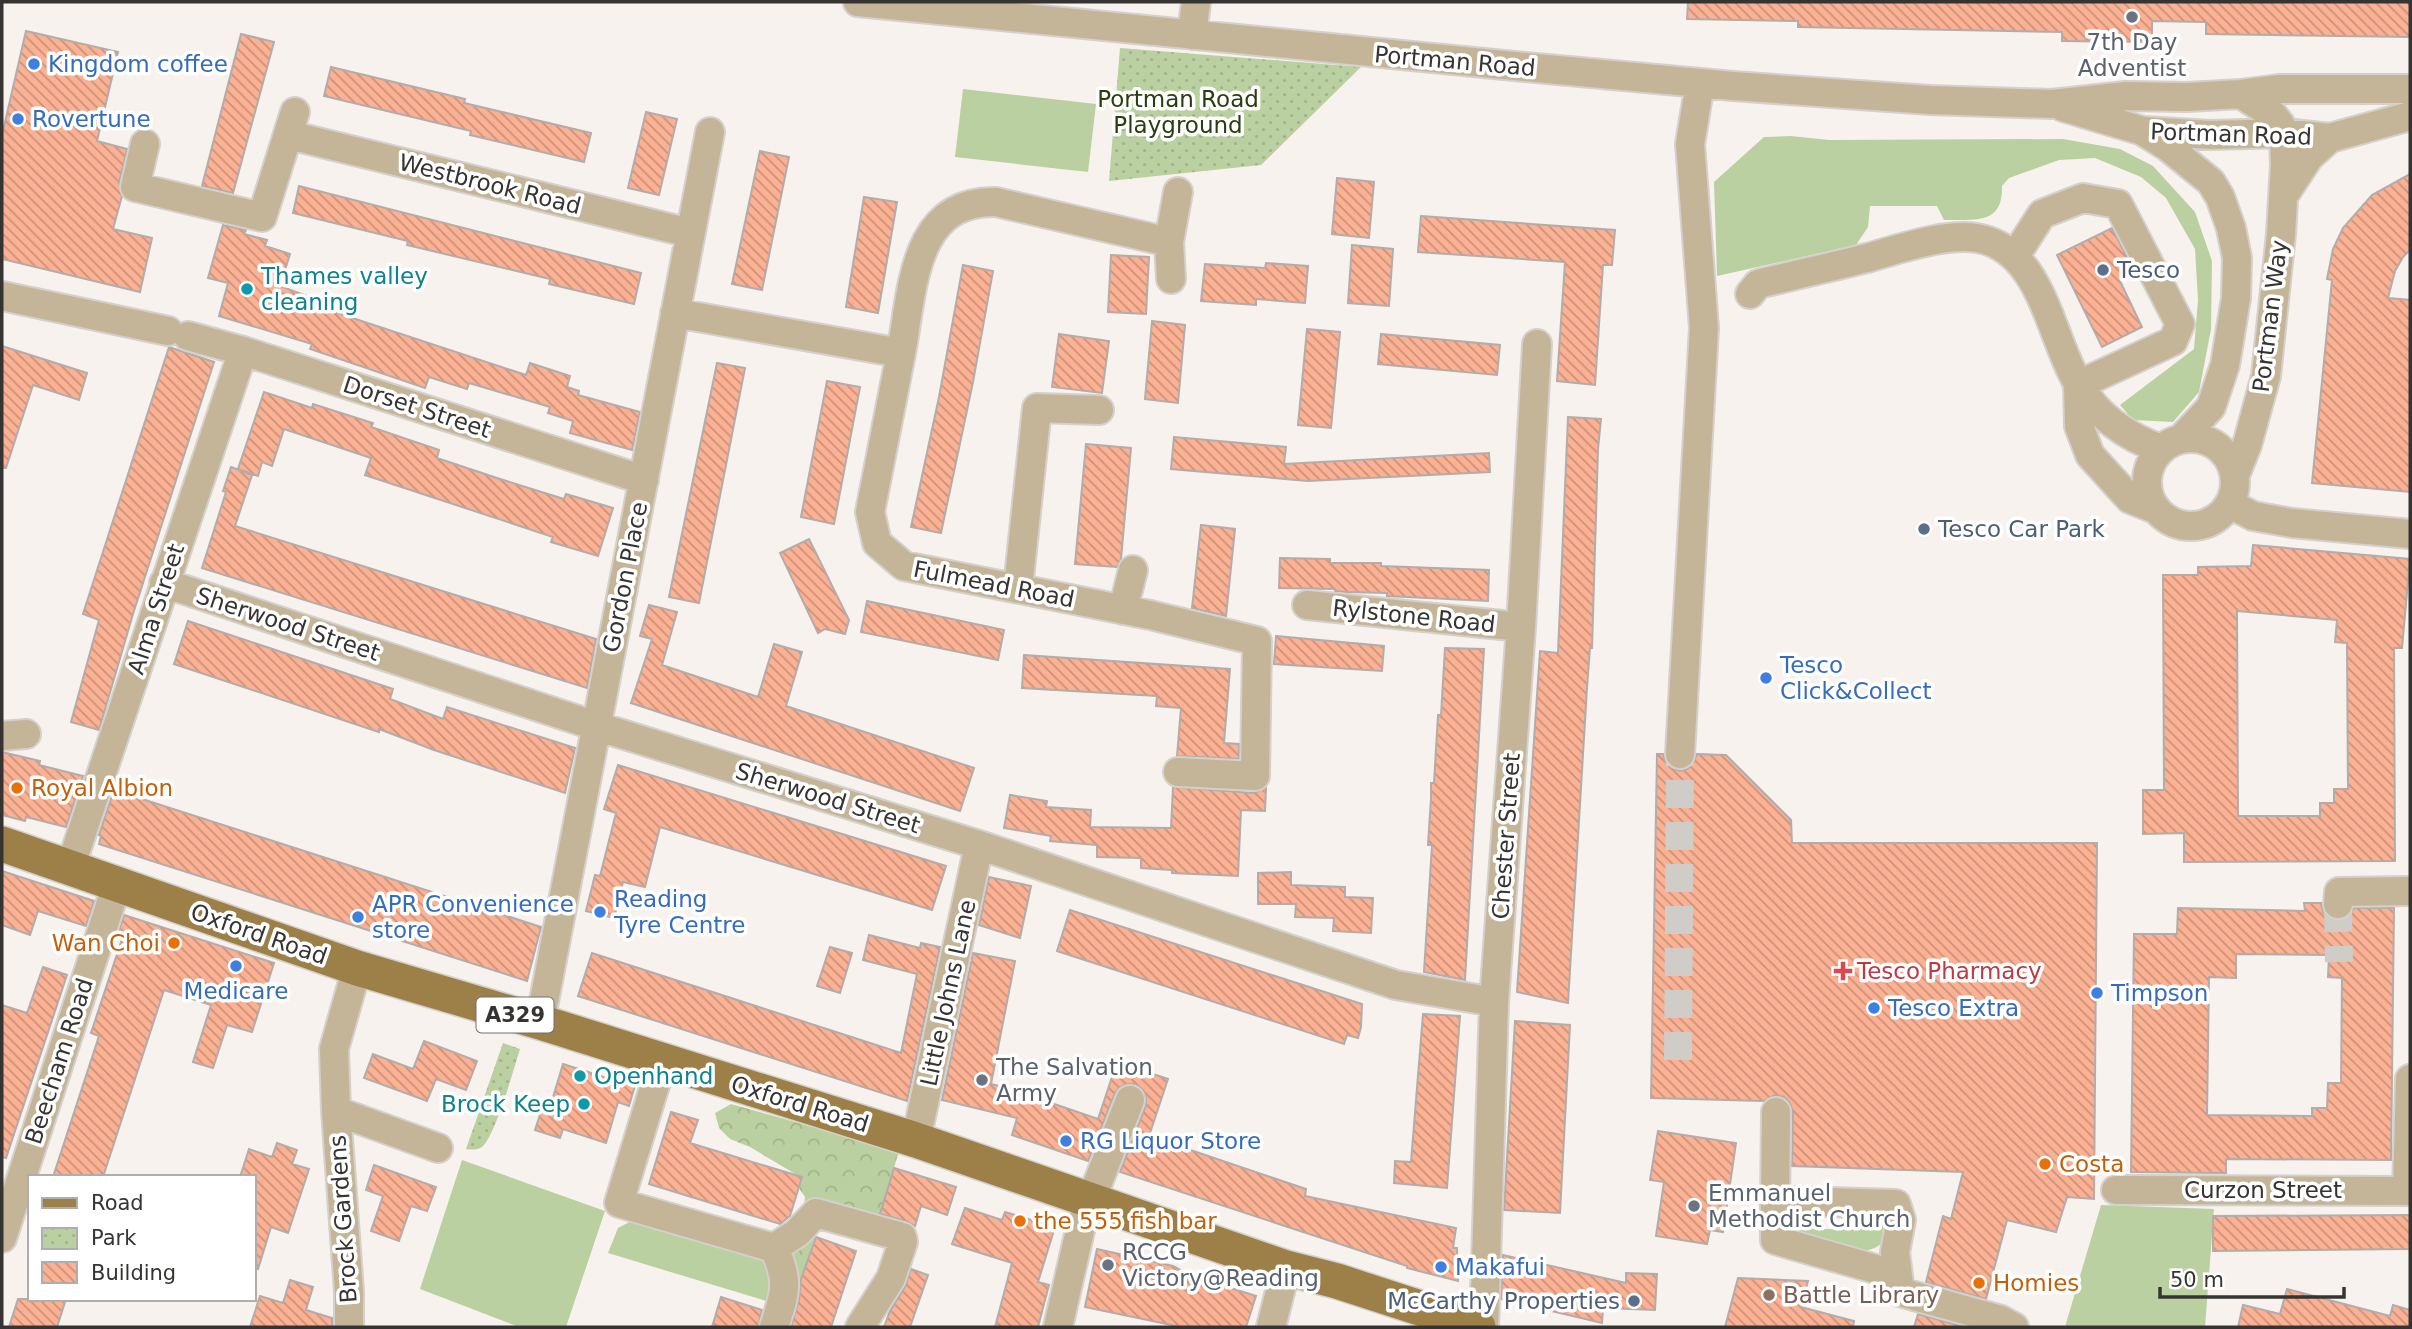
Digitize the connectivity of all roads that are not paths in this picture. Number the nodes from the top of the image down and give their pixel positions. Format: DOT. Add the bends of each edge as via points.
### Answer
graph roads {
  1 [pos="858,2"];
  2 [pos="1196,2"];
  3 [pos="1192,35"];
  4 [pos="1700,83"];
  5 [pos="2410,89"];
  6 [pos="2241,94"];
  7 [pos="2052,104"];
  8 [pos="2410,116"];
  9 [pos="2143,131"];
  10 [pos="710,132"];
  11 [pos="2284,134"];
  12 [pos="2211,135"];
  13 [pos="2330,138"];
  14 [pos="145,144"];
  15 [pos="2211,182"];
  16 [pos="1178,192"];
  17 [pos="2284,195"];
  18 [pos="690,233"];
  19 [pos="1170,242"];
  20 [pos="2015,256"];
  21 [pos="1171,279"];
  22 [pos="1750,294"];
  23 [pos="2,296"];
  24 [pos="675,313"];
  25 [pos="1537,344"];
  26 [pos="243,351"];
  27 [pos="901,353"];
  28 [pos="2078,385"];
  29 [pos="1099,410"];
  30 [pos="2171,444"];
  31 [pos="2235,474"];
  32 [pos="644,480"];
  33 [pos="2230,504"];
  34 [pos="2155,509"];
  35 [pos="2410,534"];
  36 [pos="1133,570"];
  37 [pos="164,583"];
  38 [pos="1018,588"];
  39 [pos="1307,605"];
  40 [pos="1136,612"];
  41 [pos="1521,626"];
  42 [pos="596,726"];
  43 [pos="1680,754"];
  44 [pos="1178,772"];
  45 [pos="2,845"];
  46 [pos="979,845"];
  47 [pos="70,868"];
  48 [pos="117,884"];
  49 [pos="2410,891"];
  50 [pos="2338,904"];
  51 [pos="358,968"];
  52 [pos="1494,1002"];
  53 [pos="540,1022"];
  54 [pos="662,1062"];
  55 [pos="2410,1079"];
  56 [pos="1129,1100"];
  57 [pos="336,1111"];
  58 [pos="1776,1112"];
  59 [pos="916,1140"];
  60 [pos="438,1148"];
  61 [pos="2116,1190"];
  62 [pos="2408,1191"];
  63 [pos="1090,1200"];
  64 [pos="1775,1211"];
  65 [pos="2,1238"];
  66 [pos="774,1248"];
  67 [pos="1286,1268"];
  68 [pos="1900,1292"];
  69 [pos="349,1327"];
  70 [pos="774,1327"];
  71 [pos="860,1327"];
  72 [pos="1058,1327"];
  73 [pos="1271,1327"];
  74 [pos="1478,1327"];
  75 [pos="1485,1327"];
  76 [pos="2014,1327"];
  1 -- 3 [label="street, Portman Road"];
  2 -- 3 [label="street"];
  3 -- 4 [label="street, Portman Road"];
  4 -- 7 [label="street, Portman Road"];
  4 -- 43 [label="street" via="1690,144 1704,328"];
  5 -- 6 [label="street, Portman Road" via="2279,89"];
  6 -- 7 [label="street, Portman Road" via="2126,96"];
  6 -- 11 [label="street" via="2273,115"];
  6 -- 12 [label="street, Portman Way" via="2214,122"];
  7 -- 9 [label="street, Portman Road"];
  8 -- 13 [label="street, Portman Road"];
  9 -- 12 [label="street, Portman Road"];
  9 -- 15 [label="street, Portman Way"];
  10 -- 18 [label="street, Gordon Place"];
  11 -- 12 [label="street, Portman Road"];
  11 -- 13 [label="street, Portman Road"];
  11 -- 17 [label="street, Portman Way"];
  12 -- 15 [label="street, Portman Way"];
  13 -- 17 [label="street, Portman Way" via="2309,157"];
  14 -- 18 [label="street, Westbrook Road" via="135,187 262,217 292,123"];
  15 -- 30 [label="street, Portman Way" via="2231,228 2237,258 2236,298 2225,365 2211,407"];
  16 -- 19 [label="street"];
  17 -- 31 [label="street, Portman Way" via="2266,376"];
  18 -- 24 [label="street, Gordon Place"];
  19 -- 21 [label="street"];
  19 -- 27 [label="street, Fulmead Road" via="996,202 961,205 938,223 921,250"];
  20 -- 22 [label="street" via="1978,238 1922,243 1758,284"];
  20 -- 28 [label="street" via="2032,279"];
  20 -- 28 [label="street" via="2042,214 2082,198 2118,204 2180,324 2173,341"];
  23 -- 26 [label="street, Dorset Street"];
  24 -- 27 [label="street"];
  24 -- 32 [label="street, Gordon Place"];
  25 -- 41 [label="street, Chester Street"];
  26 -- 32 [label="street, Dorset Street"];
  26 -- 37 [label="street, Alma Street"];
  27 -- 38 [label="street, Fulmead Road" via="870,512 877,542 904,566"];
  28 -- 30 [label="street" via="2107,419 2137,440"];
  28 -- 34 [label="street" via="2079,426 2090,455 2130,499"];
  29 -- 38 [label="street" via="1037,408"];
  30 -- 31 [label="street" via="2195,438 2209,442 2230,461"];
  30 -- 34 [label="street" via="2153,459 2148,471 2146,484"];
  31 -- 33 [label="street"];
  32 -- 42 [label="street, Gordon Place"];
  33 -- 34 [label="street" via="2211,522 2191,527 2172,523"];
  33 -- 35 [label="street" via="2253,516 2292,523"];
  36 -- 40 [label="street"];
  37 -- 42 [label="street, Sherwood Street"];
  37 -- 47 [label="street, Alma Street"];
  38 -- 40 [label="street, Fulmead Road"];
  39 -- 41 [label="street, Rylstone Road"];
  40 -- 44 [label="street, Fulmead Road" via="1256,641 1255,776"];
  41 -- 52 [label="street, Chester Street"];
  42 -- 46 [label="street, Sherwood Street"];
  42 -- 53 [label="street, Gordon Place"];
  45 -- 47 [label="main road, Oxford Road / A329"];
  46 -- 52 [label="street, Sherwood Street" via="1396,985"];
  46 -- 59 [label="street, Little Johns Lane"];
  47 -- 48 [label="main road, Oxford Road / A329"];
  48 -- 51 [label="main road, Oxford Road / A329"];
  48 -- 65 [label="street, Beecham Road"];
  49 -- 50 [label="street" via="2339,892"];
  51 -- 53 [label="main road, Oxford Road / A329"];
  51 -- 57 [label="street, Brock Gardens" via="334,1049"];
  52 -- 75 [label="street, Chester Street"];
  53 -- 54 [label="main road, Oxford Road / A329"];
  54 -- 59 [label="main road, Oxford Road / A329"];
  54 -- 66 [label="street" via="619,1203"];
  55 -- 62 [label="street"];
  56 -- 63 [label="street"];
  57 -- 60 [label="street, Brock Gardens"];
  57 -- 69 [label="street, Brock Gardens"];
  58 -- 64 [label="street"];
  59 -- 63 [label="main road, Oxford Road / A329"];
  61 -- 62 [label="street, Curzon Street"];
  63 -- 67 [label="main road, Oxford Road / A329"];
  63 -- 72 [label="street"];
  64 -- 68 [label="street" via="1775,1240 1879,1270"];
  64 -- 68 [label="street" via="1794,1201 1896,1204 1901,1220 1895,1252"];
  66 -- 70 [label="street" via="784,1269 784,1296"];
  66 -- 71 [label="street" via="816,1213 902,1237 891,1278"];
  67 -- 73 [label="street"];
  67 -- 74 [label="main road, Oxford Road / A329"];
  68 -- 76 [label="street"];
}
